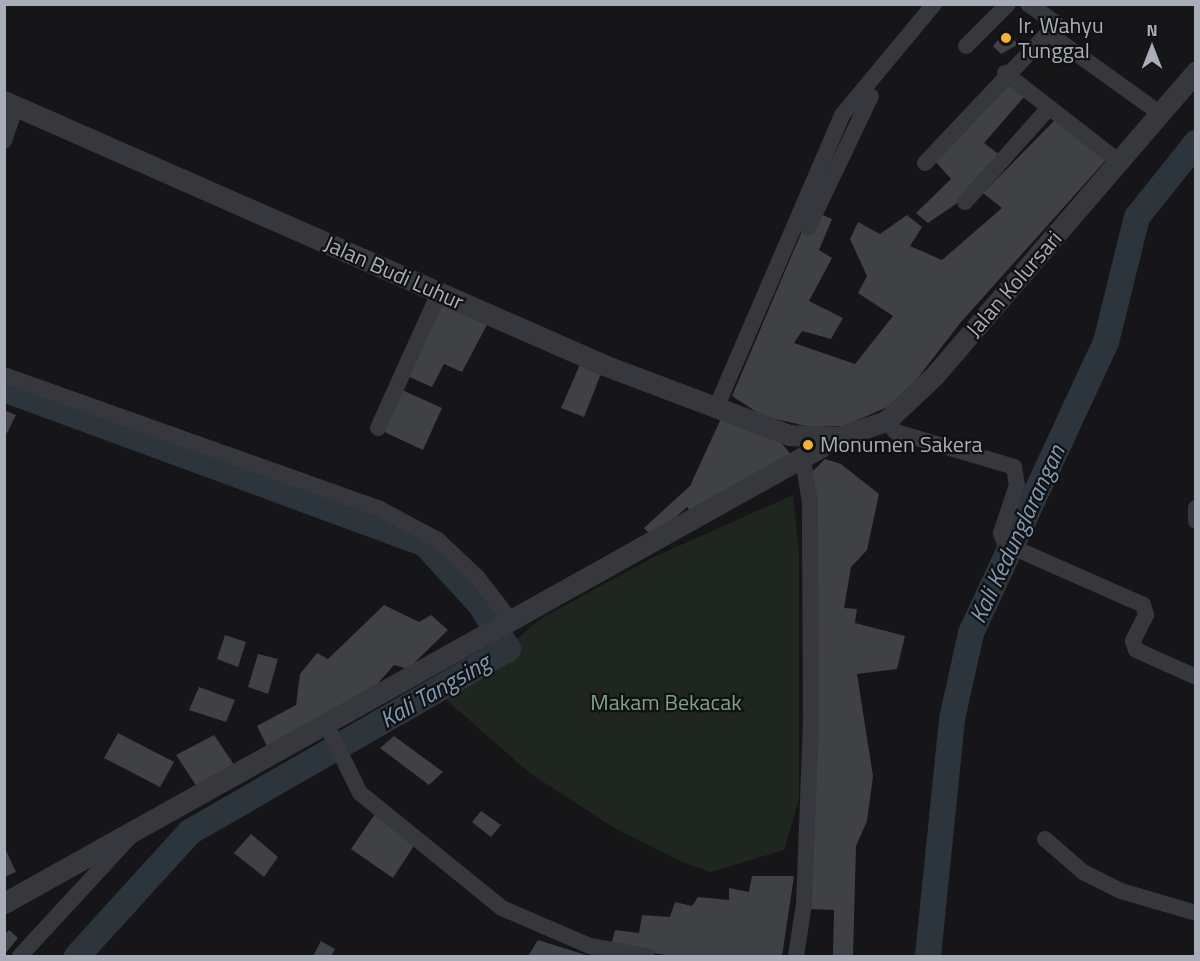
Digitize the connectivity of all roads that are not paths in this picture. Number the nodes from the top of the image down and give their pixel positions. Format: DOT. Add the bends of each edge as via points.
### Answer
graph roads {
  1 [pos="934,4"];
  2 [pos="1008,4"];
  3 [pos="1028,4"];
  4 [pos="1048,33"];
  5 [pos="966,46"];
  6 [pos="1196,71"];
  7 [pos="1005,73"];
  8 [pos="871,96"];
  9 [pos="10,104"];
  10 [pos="1047,110"];
  11 [pos="1158,112"];
  12 [pos="4,141"];
  13 [pos="833,153"];
  14 [pos="1118,161"];
  15 [pos="925,163"];
  16 [pos="964,202"];
  17 [pos="808,228"];
  18 [pos="439,293"];
  19 [pos="4,375"];
  20 [pos="716,408"];
  21 [pos="886,421"];
  22 [pos="378,428"];
  23 [pos="789,435"];
  24 [pos="839,437"];
  25 [pos="803,460"];
  26 [pos="1196,507"];
  27 [pos="1196,521"];
  28 [pos="504,626"];
  29 [pos="1196,677"];
  30 [pos="330,731"];
  31 [pos="131,837"];
  32 [pos="1045,839"];
  33 [pos="4,903"];
  34 [pos="1196,913"];
  35 [pos="20,957"];
  36 [pos="647,957"];
  37 [pos="796,957"];
  1 -- 13 [label="street" via="859,90"];
  2 -- 5 [label="street"];
  3 -- 4 [label="street" via="1055,22"];
  4 -- 7 [label="street"];
  4 -- 11 [label="street"];
  6 -- 11 [label="street, Jalan Kolursari"];
  7 -- 10 [label="street"];
  7 -- 15 [label="street"];
  8 -- 13 [label="street"];
  9 -- 12 [label="street"];
  9 -- 18 [label="street, Jalan Budi Luhur"];
  10 -- 14 [label="street"];
  10 -- 16 [label="street"];
  11 -- 14 [label="street, Jalan Kolursari"];
  13 -- 17 [label="street"];
  13 -- 20 [label="street"];
  14 -- 21 [label="street, Jalan Kolursari" via="949,359"];
  18 -- 20 [label="street, Jalan Budi Luhur"];
  18 -- 22 [label="street"];
  19 -- 28 [label="street" via="380,509 438,540 477,577"];
  20 -- 23 [label="street, Jalan Budi Luhur"];
  21 -- 24 [label="street, Jalan Kolursari"];
  21 -- 29 [label="street" via="896,432 1014,467 1017,485 1001,533 1005,544 1143,605 1146,615 1133,640 1136,650"];
  23 -- 24 [label="street, Jalan Budi Luhur"];
  23 -- 25 [label="street"];
  24 -- 25 [label="street, Jalan Kolursari"];
  25 -- 28 [label="street, Jalan Kolursari"];
  25 -- 37 [label="street" via="810,502 811,721 804,904"];
  26 -- 27 [label="street"];
  28 -- 30 [label="street, Jalan Kolursari"];
  30 -- 31 [label="street, Jalan Kolursari"];
  30 -- 36 [label="street" via="353,783 381,814 502,908 590,946"];
  31 -- 33 [label="street, Jalan Kolursari"];
  31 -- 35 [label="street"];
  32 -- 34 [label="street" via="1083,872 1121,891"];
}
